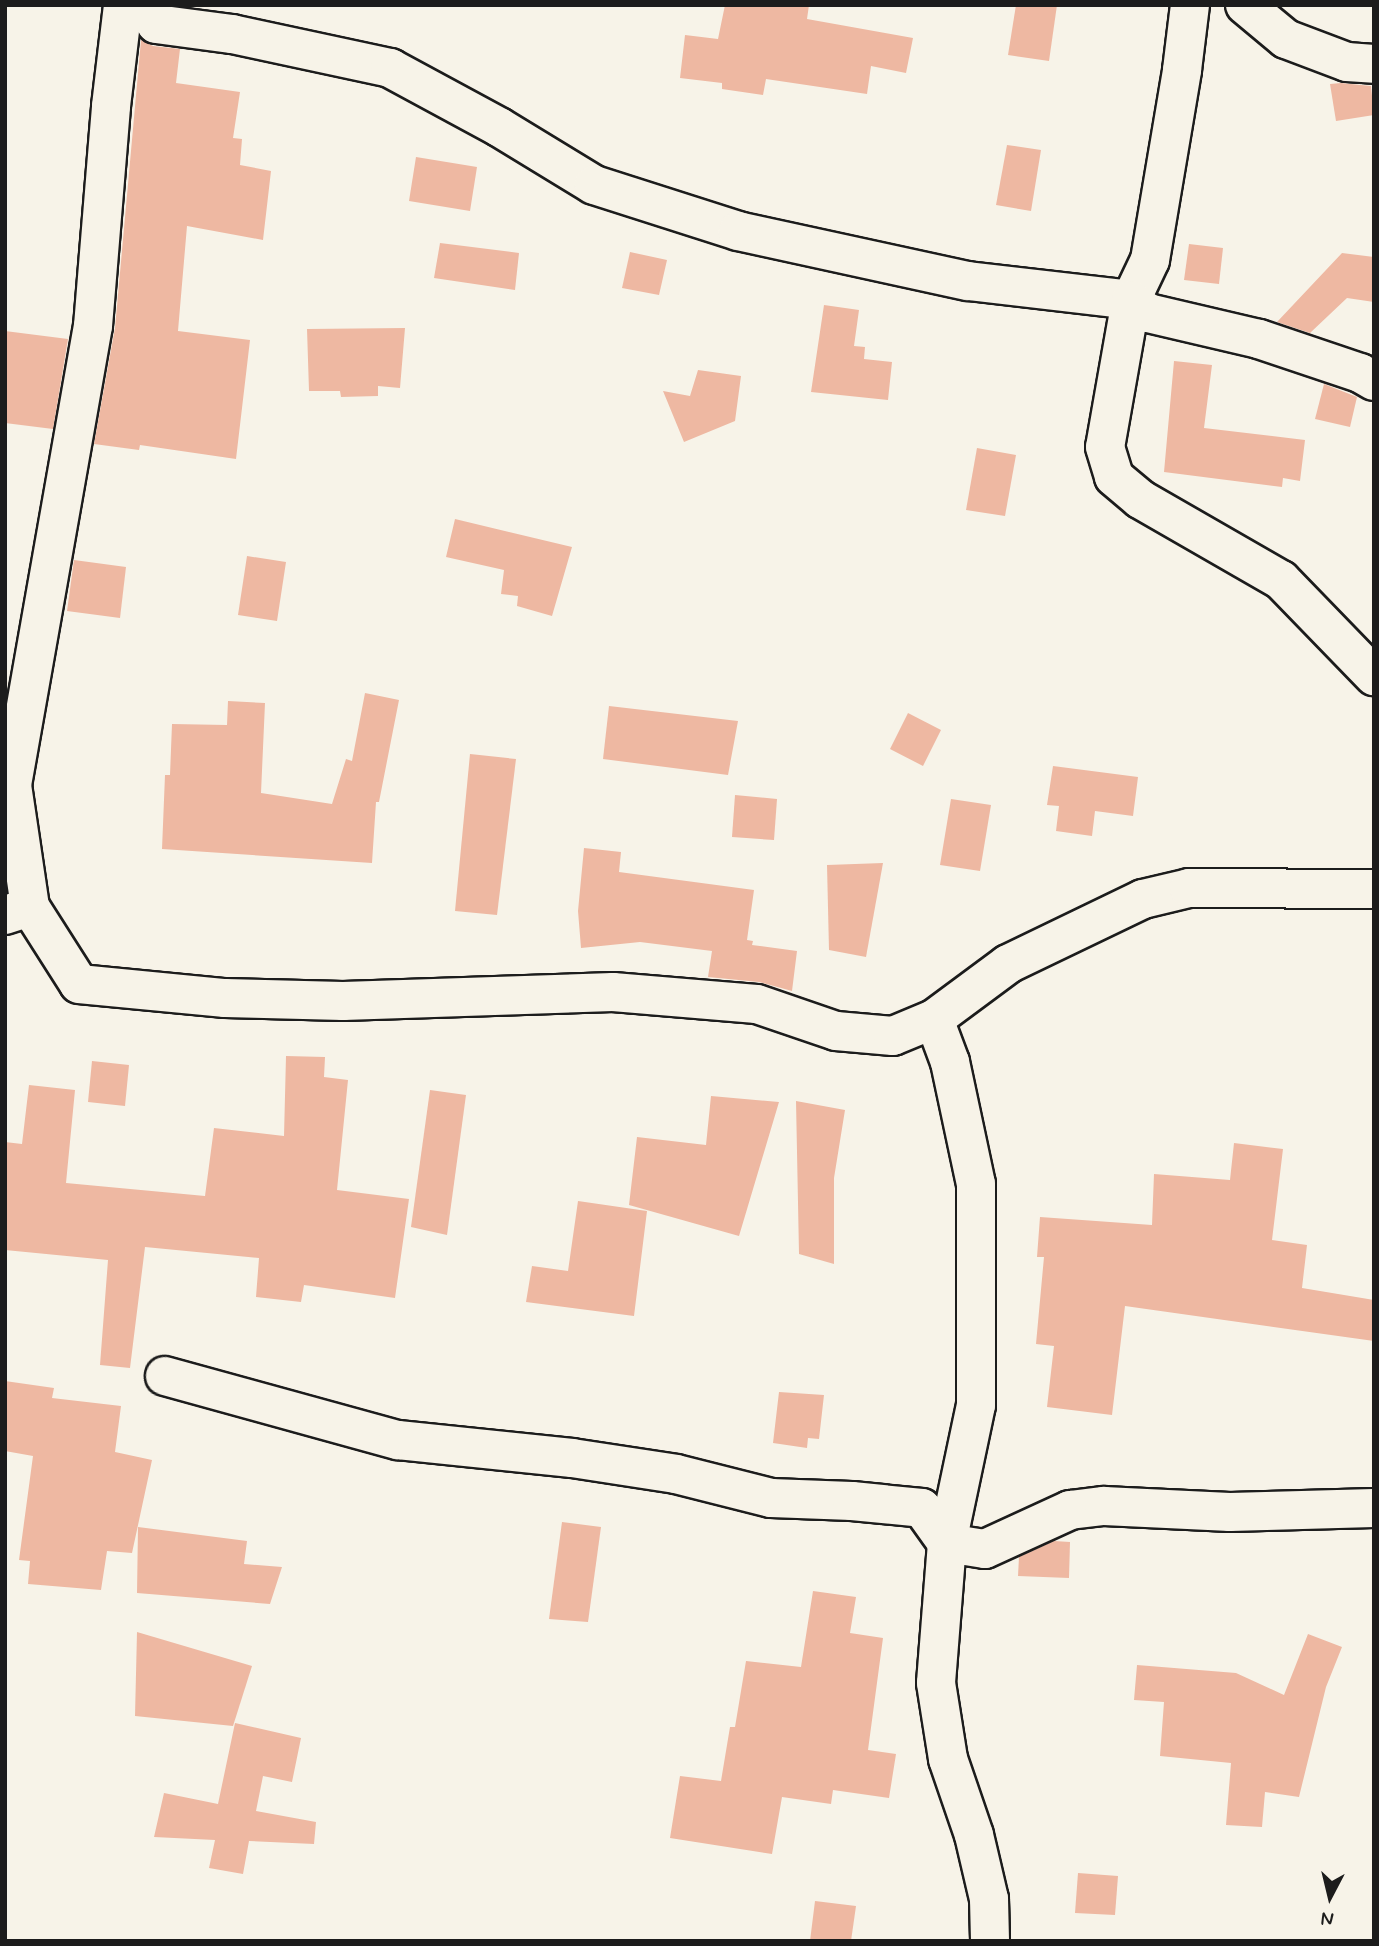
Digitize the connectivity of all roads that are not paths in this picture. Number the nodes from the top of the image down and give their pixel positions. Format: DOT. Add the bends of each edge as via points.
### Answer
graph roads {
  1 [pos="123,5"];
  2 [pos="152,5"];
  3 [pos="1190,5"];
  4 [pos="1245,5"];
  5 [pos="1374,64"];
  6 [pos="1131,300"];
  7 [pos="1374,381"];
  8 [pos="1374,676"];
  9 [pos="1374,889"];
  10 [pos="17,911"];
  11 [pos="934,1019"];
  12 [pos="165,1376"];
  13 [pos="1374,1507"];
  14 [pos="947,1543"];
  15 [pos="990,1941"];
  1 -- 10 [label="street" via="93,326 12,785"];
  2 -- 6 [label="street" via="156,23 232,34 390,68 594,185 738,230 968,281"];
  3 -- 6 [label="street" via="1150,260"];
  4 -- 5 [label="street" via="1286,39 1347,62"];
  6 -- 7 [label="street" via="1148,313 1259,339"];
  6 -- 8 [label="street" via="1105,447 1114,477 1140,499 1281,580"];
  9 -- 11 [label="street" via="1189,888 1143,899 1009,964"];
  10 -- 11 [label="street" via="79,984 225,998 343,1001 613,992 757,1004 836,1031 892,1035"];
  11 -- 14 [label="street" via="950,1062 976,1184 975,1405"];
  12 -- 14 [label="street" via="398,1440 676,1474 771,1498 922,1508"];
  13 -- 14 [label="street" via="1230,1512 1104,1506 1070,1510 985,1549"];
  14 -- 15 [label="street" via="936,1683 948,1759 974,1835 989,1899"];
}
